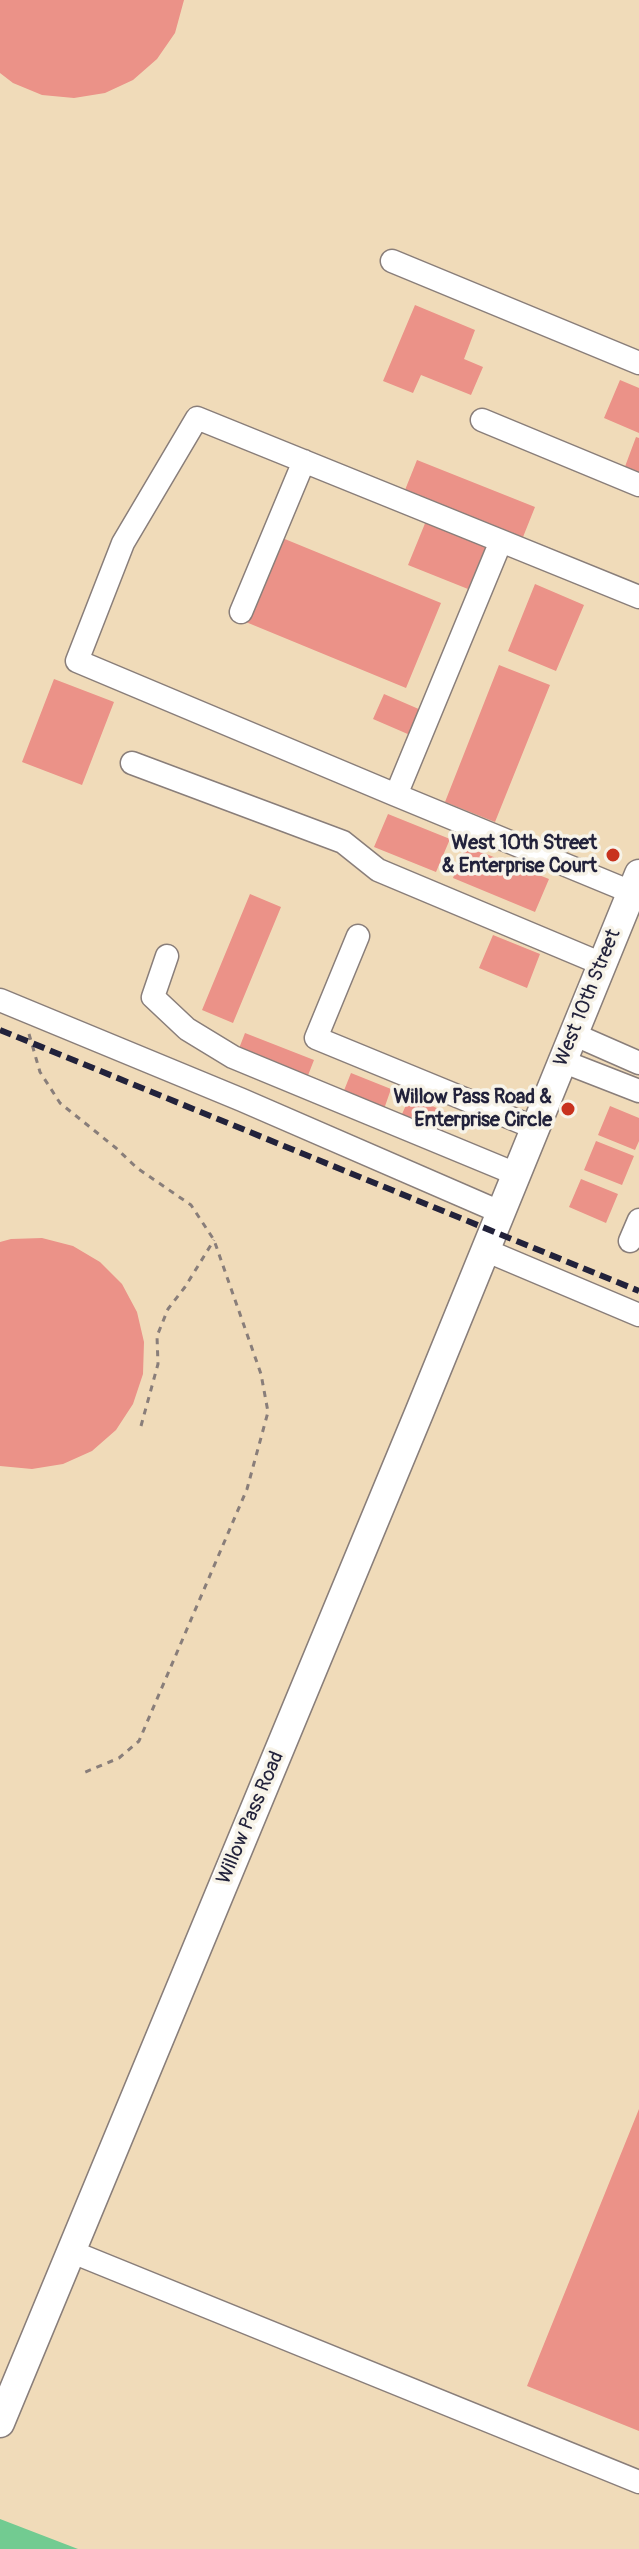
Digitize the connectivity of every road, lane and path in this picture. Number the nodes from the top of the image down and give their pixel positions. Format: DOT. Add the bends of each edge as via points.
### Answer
graph roads {
  1 [pos="392,261"];
  2 [pos="639,363"];
  3 [pos="482,420"];
  4 [pos="304,461"];
  5 [pos="639,485"];
  6 [pos="501,541"];
  7 [pos="639,597"];
  8 [pos="241,612"];
  9 [pos="132,763"];
  10 [pos="396,795"];
  11 [pos="637,880"];
  12 [pos="358,936"];
  13 [pos="167,956"];
  14 [pos="602,964"];
  15 [pos="10,1004"];
  16 [pos="573,1034"];
  17 [pos="562,1061"];
  18 [pos="639,1063"];
  19 [pos="639,1091"];
  20 [pos="535,1128"];
  21 [pos="516,1174"];
  22 [pos="500,1212"];
  23 [pos="639,1220"];
  24 [pos="214,1240"];
  25 [pos="630,1241"];
  26 [pos="485,1250"];
  27 [pos="639,1315"];
  28 [pos="141,1426"];
  29 [pos="83,1773"];
  30 [pos="70,2251"];
  31 [pos="0,2423"];
  32 [pos="639,2482"];
  1 -- 2 [label="street"];
  3 -- 5 [label="street"];
  4 -- 6 [label="street"];
  4 -- 8 [label="street"];
  4 -- 10 [label="street" via="197,418 123,543 77,661"];
  6 -- 7 [label="street"];
  6 -- 10 [label="street"];
  9 -- 14 [label="street" via="343,842 378,870"];
  10 -- 11 [label="street"];
  11 -- 14 [label="main road, West 10th Street"];
  12 -- 20 [label="street" via="316,1038"];
  13 -- 21 [label="street" via="153,997 187,1029 233,1057"];
  14 -- 16 [label="main road, West 10th Street"];
  15 -- 22 [label="street"];
  15 -- 24 [label="path" via="60,1103 191,1205"];
  16 -- 17 [label="main road, West 10th Street"];
  16 -- 18 [label="street"];
  17 -- 19 [label="street"];
  17 -- 20 [label="main road, West 10th Street"];
  20 -- 21 [label="main road, West 10th Street"];
  21 -- 22 [label="main road, West 10th Street"];
  22 -- 26 [label="main road, Willow Pass Road"];
  23 -- 25 [label="street"];
  24 -- 28 [label="path" via="168,1309 157,1336 158,1364"];
  24 -- 29 [label="path" via="261,1374 268,1412 247,1489 139,1741 119,1758"];
  26 -- 27 [label="street"];
  26 -- 30 [label="main road, Willow Pass Road"];
  30 -- 31 [label="main road, Willow Pass Road"];
  30 -- 32 [label="street"];
}
